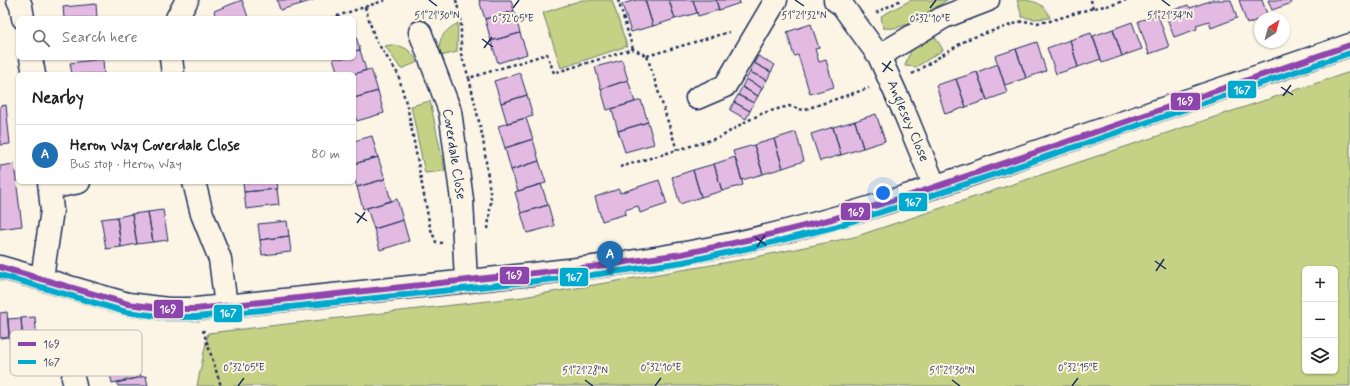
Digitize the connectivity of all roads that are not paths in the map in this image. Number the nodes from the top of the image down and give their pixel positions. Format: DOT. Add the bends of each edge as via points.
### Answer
graph roads {
  1 [pos="18,0"];
  2 [pos="187,0"];
  3 [pos="776,0"];
  4 [pos="835,0"];
  5 [pos="988,0"];
  6 [pos="23,16"];
  7 [pos="178,16"];
  8 [pos="420,32"];
  9 [pos="1350,45"];
  10 [pos="879,56"];
  11 [pos="31,60"];
  12 [pos="171,60"];
  13 [pos="34,72"];
  14 [pos="173,72"];
  15 [pos="697,98"];
  16 [pos="194,184"];
  17 [pos="50,185"];
  18 [pos="934,187"];
  19 [pos="0,267"];
  20 [pos="42,278"];
  21 [pos="466,281"];
  22 [pos="226,306"];
  1 -- 6 [label="street"];
  2 -- 7 [label="street"];
  3 -- 15 [label="street" via="726,86"];
  4 -- 10 [label="street, Anglesey Close" via="842,5"];
  5 -- 10 [label="street" via="944,18"];
  8 -- 21 [label="street, Coverdale Close" via="450,111 462,200"];
  9 -- 18 [label="street"];
  10 -- 18 [label="street, Anglesey Close"];
  11 -- 13 [label="street"];
  12 -- 14 [label="street"];
  16 -- 22 [label="street" via="202,214 220,259"];
  17 -- 20 [label="street" via="52,210"];
  18 -- 21 [label="street" via="815,224 711,248 595,267"];
  19 -- 20 [label="street"];
  20 -- 22 [label="street" via="128,304 168,309"];
  21 -- 22 [label="street"];
}
